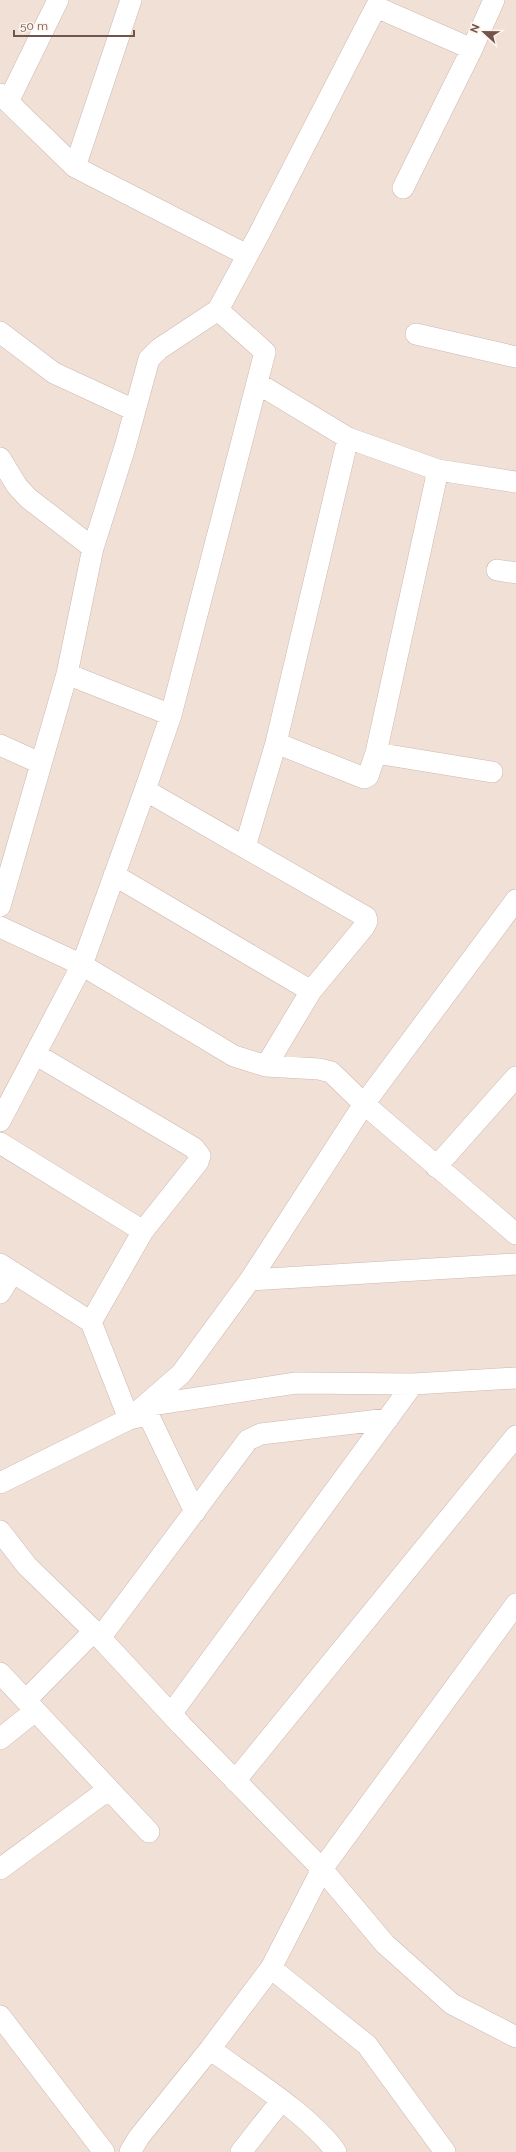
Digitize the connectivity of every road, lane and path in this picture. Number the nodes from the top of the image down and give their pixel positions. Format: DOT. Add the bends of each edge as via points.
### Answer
graph roads {
  1 [pos="58,0"];
  2 [pos="131,0"];
  3 [pos="494,0"];
  4 [pos="367,4"];
  5 [pos="472,49"];
  6 [pos="4,98"];
  7 [pos="75,167"];
  8 [pos="403,188"];
  9 [pos="248,255"];
  10 [pos="218,310"];
  11 [pos="0,332"];
  12 [pos="416,334"];
  13 [pos="516,357"];
  14 [pos="257,383"];
  15 [pos="134,410"];
  16 [pos="348,438"];
  17 [pos="0,458"];
  18 [pos="438,470"];
  19 [pos="516,482"];
  20 [pos="93,548"];
  21 [pos="67,674"];
  22 [pos="171,715"];
  23 [pos="276,743"];
  24 [pos="0,745"];
  25 [pos="376,753"];
  26 [pos="40,763"];
  27 [pos="492,772"];
  28 [pos="145,790"];
  29 [pos="245,847"];
  30 [pos="6,858"];
  31 [pos="114,875"];
  32 [pos="516,900"];
  33 [pos="0,906"];
  34 [pos="0,927"];
  35 [pos="82,965"];
  36 [pos="311,991"];
  37 [pos="35,1054"];
  38 [pos="266,1066"];
  39 [pos="516,1077"];
  40 [pos="364,1104"];
  41 [pos="0,1121"];
  42 [pos="0,1144"];
  43 [pos="436,1167"];
  44 [pos="143,1231"];
  45 [pos="516,1234"];
  46 [pos="516,1264"];
  47 [pos="7,1268"];
  48 [pos="250,1280"];
  49 [pos="0,1293"];
  50 [pos="92,1322"];
  51 [pos="516,1378"];
  52 [pos="411,1388"];
  53 [pos="143,1416"];
  54 [pos="390,1416"];
  55 [pos="516,1436"];
  56 [pos="0,1482"];
  57 [pos="195,1512"];
  58 [pos="0,1531"];
  59 [pos="516,1604"];
  60 [pos="97,1635"];
  61 [pos="0,1673"];
  62 [pos="31,1706"];
  63 [pos="171,1714"];
  64 [pos="0,1739"];
  65 [pos="235,1781"];
  66 [pos="109,1789"];
  67 [pos="149,1832"];
  68 [pos="0,1869"];
  69 [pos="322,1869"];
  70 [pos="271,1968"];
  71 [pos="0,2016"];
  72 [pos="516,2037"];
  73 [pos="210,2049"];
  74 [pos="281,2101"];
  75 [pos="104,2152"];
  76 [pos="130,2152"];
  77 [pos="241,2152"];
  78 [pos="336,2152"];
  79 [pos="445,2152"];
  1 -- 6 [label="street"];
  2 -- 7 [label="street"];
  3 -- 5 [label="street"];
  4 -- 5 [label="street"];
  4 -- 9 [label="street"];
  5 -- 8 [label="street"];
  6 -- 7 [label="street"];
  7 -- 9 [label="street"];
  9 -- 10 [label="street"];
  10 -- 14 [label="street" via="265,352"];
  10 -- 15 [label="street" via="153,354 146,366"];
  11 -- 15 [label="street" via="54,373"];
  12 -- 13 [label="street"];
  14 -- 16 [label="street"];
  14 -- 22 [label="street"];
  15 -- 20 [label="street"];
  16 -- 18 [label="street"];
  16 -- 23 [label="street"];
  17 -- 20 [label="street" via="28,498"];
  18 -- 19 [label="street"];
  18 -- 25 [label="street"];
  20 -- 21 [label="street"];
  21 -- 22 [label="street"];
  21 -- 26 [label="street"];
  22 -- 28 [label="street"];
  23 -- 25 [label="street" via="367,778"];
  23 -- 29 [label="street"];
  24 -- 26 [label="street"];
  25 -- 27 [label="street"];
  26 -- 30 [label="street"];
  28 -- 29 [label="street"];
  28 -- 31 [label="street"];
  29 -- 36 [label="street" via="366,917 364,927"];
  30 -- 33 [label="street"];
  31 -- 35 [label="street"];
  31 -- 36 [label="street"];
  32 -- 40 [label="street"];
  34 -- 35 [label="street"];
  35 -- 37 [label="street"];
  35 -- 38 [label="street" via="226,1052"];
  36 -- 38 [label="street"];
  37 -- 41 [label="street"];
  37 -- 44 [label="street" via="199,1153 198,1162"];
  38 -- 40 [label="street" via="332,1072"];
  39 -- 43 [label="street"];
  40 -- 43 [label="street"];
  40 -- 48 [label="street"];
  42 -- 44 [label="street"];
  43 -- 45 [label="street"];
  44 -- 50 [label="street"];
  46 -- 48 [label="street"];
  47 -- 49 [label="street"];
  47 -- 50 [label="street"];
  48 -- 53 [label="street" via="181,1374"];
  50 -- 53 [label="street"];
  51 -- 52 [label="street"];
  52 -- 53 [label="street" via="296,1383"];
  52 -- 54 [label="street"];
  53 -- 56 [label="street"];
  53 -- 57 [label="street" via="160,1441"];
  54 -- 57 [label="street" via="261,1434 248,1440"];
  54 -- 63 [label="street"];
  55 -- 65 [label="street"];
  57 -- 60 [label="street"];
  58 -- 60 [label="street" via="27,1566"];
  59 -- 69 [label="street"];
  60 -- 62 [label="street"];
  60 -- 63 [label="street"];
  61 -- 62 [label="street"];
  62 -- 64 [label="street"];
  62 -- 66 [label="street"];
  63 -- 65 [label="street"];
  65 -- 69 [label="street"];
  66 -- 67 [label="street"];
  66 -- 68 [label="street"];
  69 -- 70 [label="street"];
  69 -- 72 [label="street" via="385,1944 452,2004"];
  70 -- 73 [label="street"];
  70 -- 79 [label="street" via="367,2045"];
  71 -- 75 [label="street"];
  73 -- 74 [label="street"];
  73 -- 76 [label="street" via="139,2137"];
  74 -- 77 [label="street"];
  74 -- 78 [label="street" via="317,2130"];
}
